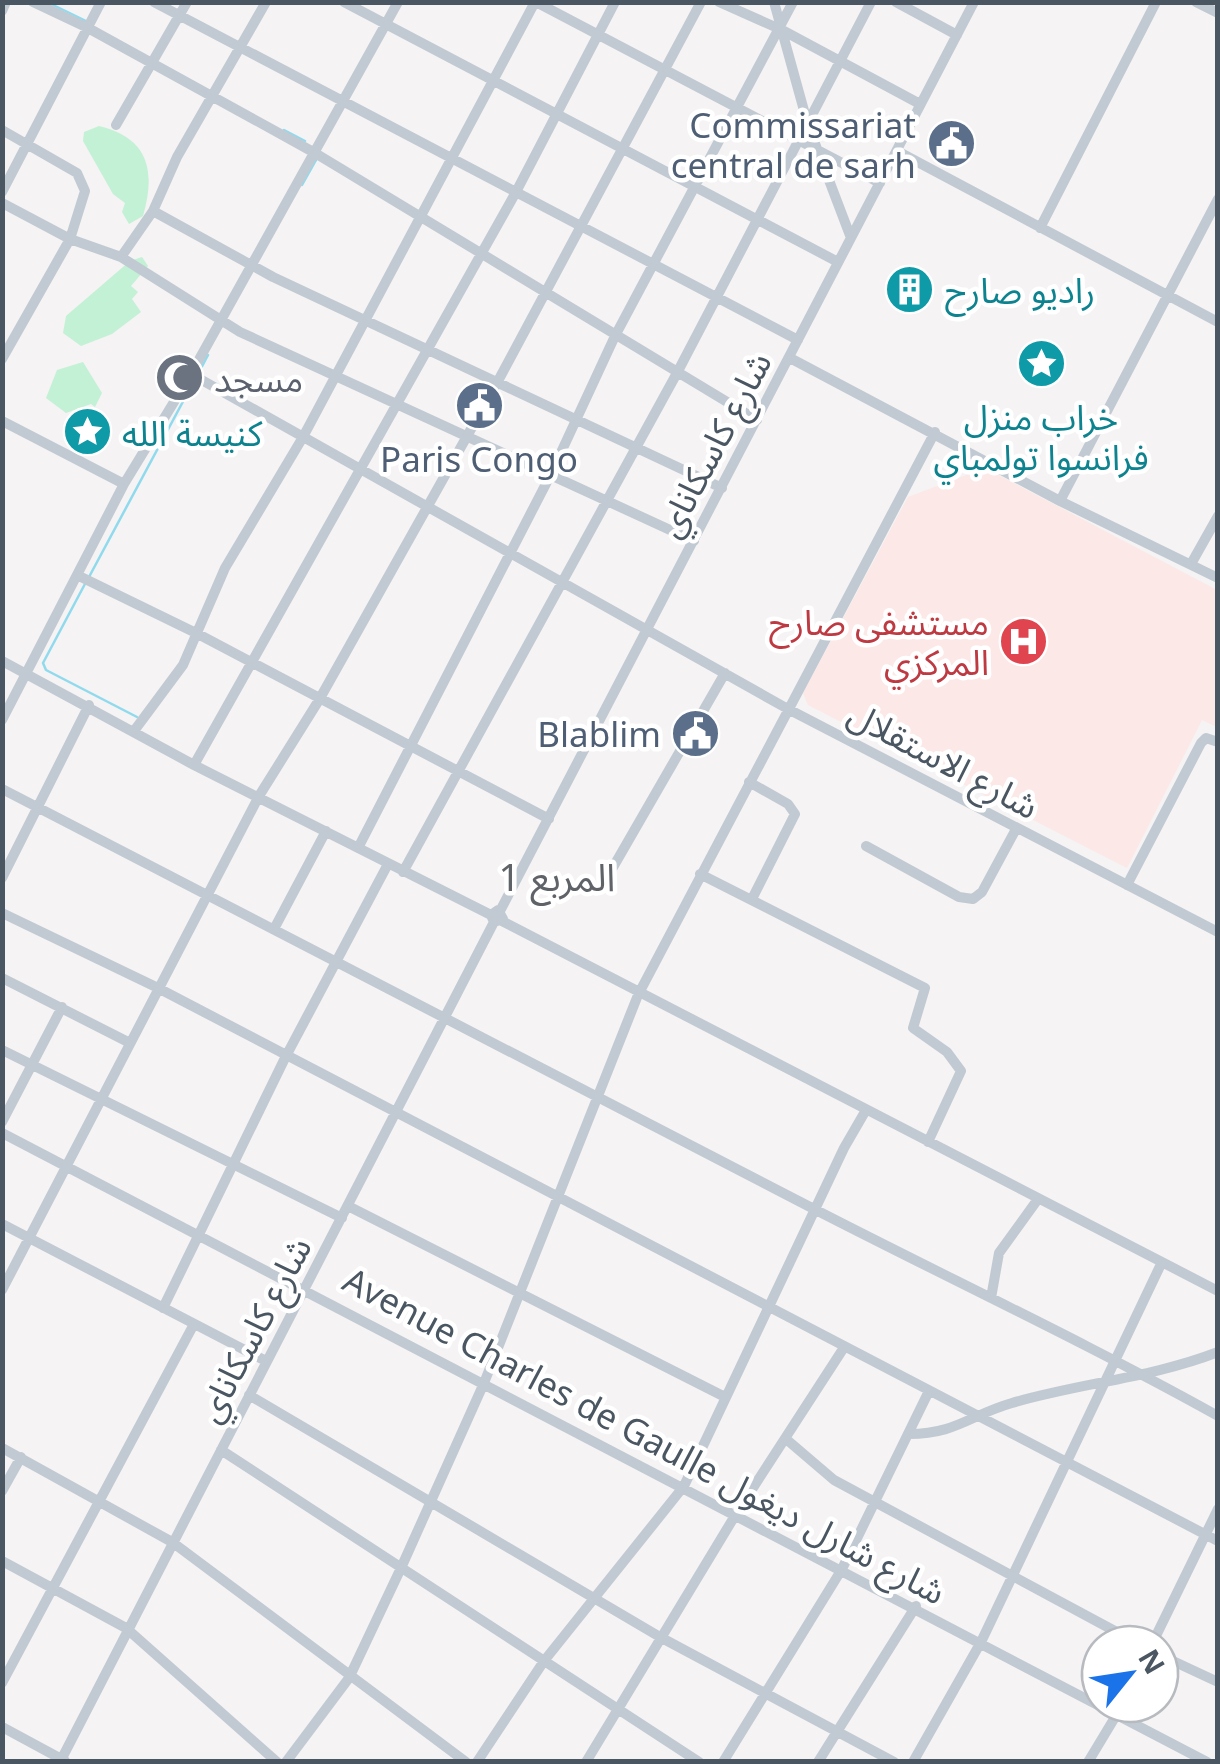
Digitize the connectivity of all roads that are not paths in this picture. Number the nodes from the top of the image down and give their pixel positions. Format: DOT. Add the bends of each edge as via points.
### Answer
graph roads {
  1 [pos="6,2"];
  2 [pos="33,2"];
  3 [pos="101,2"];
  4 [pos="154,2"];
  5 [pos="187,2"];
  6 [pos="266,2"];
  7 [pos="344,2"];
  8 [pos="398,2"];
  9 [pos="535,2"];
  10 [pos="615,2"];
  11 [pos="701,2"];
  12 [pos="719,2"];
  13 [pos="774,2"];
  14 [pos="793,2"];
  15 [pos="871,2"];
  16 [pos="896,2"];
  17 [pos="974,2"];
  18 [pos="1156,2"];
  19 [pos="1196,2"];
  20 [pos="2,11"];
  21 [pos="1218,13"];
  22 [pos="179,16"];
  23 [pos="386,24"];
  24 [pos="88,28"];
  25 [pos="782,30"];
  26 [pos="956,35"];
  27 [pos="596,38"];
  28 [pos="242,49"];
  29 [pos="840,63"];
  30 [pos="151,65"];
  31 [pos="664,72"];
  32 [pos="495,82"];
  33 [pos="212,98"];
  34 [pos="343,102"];
  35 [pos="920,104"];
  36 [pos="733,109"];
  37 [pos="556,115"];
  38 [pos="116,125"];
  39 [pos="808,126"];
  40 [pos="2,130"];
  41 [pos="799,143"];
  42 [pos="26,144"];
  43 [pos="623,149"];
  44 [pos="896,151"];
  45 [pos="314,153"];
  46 [pos="818,154"];
  47 [pos="454,158"];
  48 [pos="880,183"];
  49 [pos="694,187"];
  50 [pos="2,192"];
  51 [pos="516,192"];
  52 [pos="1218,199"];
  53 [pos="2,203"];
  54 [pos="153,211"];
  55 [pos="422,219"];
  56 [pos="758,221"];
  57 [pos="580,226"];
  58 [pos="1040,228"];
  59 [pos="851,238"];
  60 [pos="70,239"];
  61 [pos="480,256"];
  62 [pos="121,257"];
  63 [pos="838,262"];
  64 [pos="652,263"];
  65 [pos="249,264"];
  66 [pos="544,295"];
  67 [pos="716,296"];
  68 [pos="1167,296"];
  69 [pos="363,320"];
  70 [pos="219,322"];
  71 [pos="1218,322"];
  72 [pos="614,336"];
  73 [pos="798,340"];
  74 [pos="425,349"];
  75 [pos="790,358"];
  76 [pos="2,359"];
  77 [pos="677,372"];
  78 [pos="191,374"];
  79 [pos="335,374"];
  80 [pos="498,381"];
  81 [pos="397,404"];
  82 [pos="576,419"];
  83 [pos="757,420"];
  84 [pos="2,422"];
  85 [pos="935,432"];
  86 [pos="467,436"];
  87 [pos="303,437"];
  88 [pos="635,446"];
  89 [pos="360,470"];
  90 [pos="550,474"];
  91 [pos="124,484"];
  92 [pos="722,488"];
  93 [pos="603,501"];
  94 [pos="1060,501"];
  95 [pos="429,505"];
  96 [pos="1218,516"];
  97 [pos="694,541"];
  98 [pos="509,550"];
  99 [pos="1191,564"];
  100 [pos="79,576"];
  101 [pos="1218,578"];
  102 [pos="562,579"];
  103 [pos="648,629"];
  104 [pos="198,634"];
  105 [pos="2,661"];
  106 [pos="252,663"];
  107 [pos="725,673"];
  108 [pos="27,674"];
  109 [pos="320,700"];
  110 [pos="89,705"];
  111 [pos="788,708"];
  112 [pos="2,720"];
  113 [pos="134,731"];
  114 [pos="1218,742"];
  115 [pos="408,746"];
  116 [pos="194,765"];
  117 [pos="458,771"];
  118 [pos="749,782"];
  119 [pos="2,789"];
  120 [pos="259,796"];
  121 [pos="40,808"];
  122 [pos="549,818"];
  123 [pos="1016,828"];
  124 [pos="326,832"];
  125 [pos="866,846"];
  126 [pos="358,848"];
  127 [pos="388,864"];
  128 [pos="403,872"];
  129 [pos="700,874"];
  130 [pos="608,876"];
  131 [pos="2,878"];
  132 [pos="1127,885"];
  133 [pos="207,892"];
  134 [pos="753,897"];
  135 [pos="2,912"];
  136 [pos="497,918"];
  137 [pos="274,929"];
  138 [pos="1218,932"];
  139 [pos="340,958"];
  140 [pos="2,978"];
  141 [pos="156,988"];
  142 [pos="638,994"];
  143 [pos="62,1007"];
  144 [pos="446,1018"];
  145 [pos="130,1043"];
  146 [pos="2,1050"];
  147 [pos="285,1058"];
  148 [pos="32,1066"];
  149 [pos="597,1092"];
  150 [pos="102,1100"];
  151 [pos="866,1110"];
  152 [pos="396,1113"];
  153 [pos="2,1122"];
  154 [pos="2,1133"];
  155 [pos="928,1142"];
  156 [pos="235,1164"];
  157 [pos="68,1166"];
  158 [pos="556,1197"];
  159 [pos="1038,1199"];
  160 [pos="348,1206"];
  161 [pos="816,1209"];
  162 [pos="342,1218"];
  163 [pos="2,1224"];
  164 [pos="198,1233"];
  165 [pos="29,1238"];
  166 [pos="1162,1262"];
  167 [pos="305,1288"];
  168 [pos="2,1290"];
  169 [pos="520,1291"];
  170 [pos="1218,1291"];
  171 [pos="991,1298"];
  172 [pos="163,1308"];
  173 [pos="771,1310"];
  174 [pos="194,1324"];
  175 [pos="843,1349"];
  176 [pos="1218,1352"];
  177 [pos="1114,1360"];
  178 [pos="266,1361"];
  179 [pos="1142,1374"];
  180 [pos="484,1384"];
  181 [pos="1102,1384"];
  182 [pos="928,1393"];
  183 [pos="249,1395"];
  184 [pos="725,1396"];
  185 [pos="1218,1416"];
  186 [pos="977,1417"];
  187 [pos="909,1434"];
  188 [pos="786,1439"];
  189 [pos="2,1448"];
  190 [pos="221,1450"];
  191 [pos="21,1458"];
  192 [pos="1066,1465"];
  193 [pos="684,1486"];
  194 [pos="2,1492"];
  195 [pos="100,1499"];
  196 [pos="876,1500"];
  197 [pos="429,1502"];
  198 [pos="1218,1509"];
  199 [pos="736,1514"];
  200 [pos="1206,1535"];
  201 [pos="1218,1541"];
  202 [pos="172,1542"];
  203 [pos="2,1561"];
  204 [pos="401,1568"];
  205 [pos="842,1569"];
  206 [pos="1014,1574"];
  207 [pos="54,1589"];
  208 [pos="593,1598"];
  209 [pos="916,1606"];
  210 [pos="1103,1624"];
  211 [pos="1162,1624"];
  212 [pos="126,1628"];
  213 [pos="660,1637"];
  214 [pos="981,1642"];
  215 [pos="544,1661"];
  216 [pos="1180,1664"];
  217 [pos="349,1678"];
  218 [pos="1218,1682"];
  219 [pos="2,1683"];
  220 [pos="1080,1689"];
  221 [pos="768,1694"];
  222 [pos="618,1710"];
  223 [pos="1112,1724"];
  224 [pos="1145,1724"];
  225 [pos="2,1727"];
  226 [pos="838,1732"];
  227 [pos="62,1761"];
  228 [pos="278,1762"];
  229 [pos="286,1762"];
  230 [pos="466,1762"];
  231 [pos="477,1762"];
  232 [pos="586,1762"];
  233 [pos="699,1762"];
  234 [pos="722,1762"];
  235 [pos="818,1762"];
  236 [pos="894,1762"];
  237 [pos="913,1762"];
  238 [pos="1088,1762"];
  239 [pos="1207,1762"];
  1 -- 20 [label="street"];
  2 -- 24 [label="street"];
  3 -- 24 [label="street"];
  4 -- 22 [label="street"];
  5 -- 22 [label="street"];
  6 -- 28 [label="street"];
  7 -- 23 [label="street"];
  8 -- 23 [label="street"];
  9 -- 27 [label="street"];
  9 -- 32 [label="street"];
  10 -- 27 [label="street"];
  11 -- 31 [label="street"];
  12 -- 25 [label="street"];
  13 -- 25 [label="street"];
  14 -- 25 [label="street"];
  15 -- 29 [label="street"];
  16 -- 26 [label="street"];
  17 -- 26 [label="street, شارع كاسكاناي"];
  18 -- 58 [label="street"];
  19 -- 21 [label="street"];
  22 -- 28 [label="street"];
  22 -- 30 [label="street"];
  23 -- 32 [label="street"];
  23 -- 34 [label="street"];
  24 -- 30 [label="street"];
  24 -- 42 [label="street"];
  25 -- 29 [label="street"];
  25 -- 36 [label="street"];
  25 -- 39 [label="street"];
  26 -- 35 [label="street, شارع كاسكاناي"];
  27 -- 31 [label="street"];
  27 -- 37 [label="street"];
  28 -- 33 [label="street"];
  28 -- 34 [label="street"];
  29 -- 35 [label="street"];
  29 -- 39 [label="street"];
  30 -- 33 [label="street"];
  30 -- 38 [label="street"];
  31 -- 36 [label="street"];
  31 -- 43 [label="street"];
  32 -- 37 [label="street"];
  32 -- 47 [label="street"];
  33 -- 45 [label="street"];
  33 -- 54 [label="street"];
  34 -- 45 [label="street"];
  34 -- 47 [label="street"];
  35 -- 44 [label="street, شارع كاسكاناي"];
  36 -- 41 [label="street"];
  36 -- 49 [label="street"];
  37 -- 43 [label="street"];
  37 -- 51 [label="street"];
  39 -- 41 [label="street"];
  39 -- 46 [label="street"];
  40 -- 42 [label="street"];
  41 -- 46 [label="street"];
  41 -- 56 [label="street"];
  42 -- 50 [label="street"];
  42 -- 60 [label="street" via="83,181"];
  43 -- 49 [label="street"];
  43 -- 57 [label="street"];
  44 -- 48 [label="street, شارع كاسكاناي"];
  44 -- 58 [label="street"];
  45 -- 55 [label="street"];
  45 -- 65 [label="street"];
  46 -- 48 [label="street"];
  46 -- 59 [label="street"];
  47 -- 51 [label="street"];
  47 -- 55 [label="street"];
  48 -- 59 [label="street, شارع كاسكاناي"];
  49 -- 56 [label="street"];
  49 -- 64 [label="street"];
  51 -- 57 [label="street"];
  51 -- 61 [label="street"];
  52 -- 68 [label="street"];
  53 -- 60 [label="street"];
  54 -- 62 [label="street"];
  54 -- 65 [label="street"];
  55 -- 61 [label="street"];
  55 -- 69 [label="street"];
  56 -- 63 [label="street"];
  56 -- 67 [label="street"];
  57 -- 64 [label="street"];
  57 -- 66 [label="street"];
  58 -- 68 [label="street"];
  59 -- 63 [label="street, شارع كاسكاناي"];
  60 -- 62 [label="street"];
  60 -- 76 [label="street"];
  61 -- 66 [label="street"];
  61 -- 74 [label="street"];
  62 -- 70 [label="street"];
  63 -- 73 [label="street, شارع كاسكاناي"];
  64 -- 67 [label="street"];
  64 -- 72 [label="street"];
  65 -- 69 [label="street"];
  65 -- 70 [label="street"];
  66 -- 72 [label="street"];
  66 -- 80 [label="street"];
  67 -- 73 [label="street"];
  67 -- 77 [label="street"];
  68 -- 71 [label="street"];
  68 -- 94 [label="street"];
  69 -- 74 [label="street"];
  69 -- 79 [label="street"];
  70 -- 78 [label="street"];
  70 -- 79 [label="street"];
  72 -- 77 [label="street"];
  72 -- 82 [label="street"];
  73 -- 75 [label="street, شارع كاسكاناي"];
  74 -- 80 [label="street"];
  74 -- 81 [label="street"];
  75 -- 83 [label="street, شارع كاسكاناي"];
  75 -- 85 [label="street"];
  77 -- 83 [label="street"];
  77 -- 88 [label="street"];
  78 -- 87 [label="street, شارع الاستقلال"];
  78 -- 91 [label="street"];
  79 -- 81 [label="street"];
  79 -- 87 [label="street"];
  80 -- 82 [label="street"];
  80 -- 86 [label="street"];
  81 -- 86 [label="street"];
  81 -- 89 [label="street"];
  82 -- 88 [label="street"];
  82 -- 90 [label="street"];
  83 -- 92 [label="street, شارع كاسكاناي"];
  84 -- 91 [label="street"];
  85 -- 94 [label="street"];
  85 -- 111 [label="street"];
  86 -- 90 [label="street"];
  86 -- 95 [label="street"];
  87 -- 89 [label="street, شارع الاستقلال"];
  87 -- 104 [label="street" via="225,568"];
  88 -- 92 [label="street"];
  88 -- 93 [label="street"];
  89 -- 95 [label="street, شارع الاستقلال"];
  89 -- 106 [label="street"];
  90 -- 93 [label="street"];
  90 -- 98 [label="street"];
  91 -- 100 [label="street"];
  92 -- 97 [label="street, شارع كاسكاناي"];
  93 -- 97 [label="street"];
  93 -- 102 [label="street"];
  94 -- 99 [label="street"];
  95 -- 98 [label="street, شارع الاستقلال"];
  95 -- 109 [label="street"];
  96 -- 99 [label="street"];
  97 -- 103 [label="street, شارع كاسكاناي"];
  98 -- 102 [label="street, شارع الاستقلال"];
  98 -- 115 [label="street"];
  99 -- 101 [label="street"];
  100 -- 104 [label="street"];
  100 -- 108 [label="street"];
  102 -- 103 [label="street, شارع الاستقلال"];
  102 -- 117 [label="street"];
  103 -- 107 [label="street, شارع الاستقلال"];
  103 -- 122 [label="street, شارع كاسكاناي"];
  104 -- 106 [label="street"];
  104 -- 113 [label="street"];
  105 -- 108 [label="street"];
  106 -- 109 [label="street"];
  106 -- 116 [label="street"];
  107 -- 111 [label="street, شارع الاستقلال"];
  107 -- 130 [label="street"];
  108 -- 110 [label="street"];
  108 -- 112 [label="street"];
  109 -- 115 [label="street"];
  109 -- 120 [label="street"];
  110 -- 113 [label="street"];
  110 -- 121 [label="street"];
  111 -- 118 [label="street"];
  111 -- 123 [label="street, شارع الاستقلال"];
  113 -- 116 [label="street"];
  114 -- 132 [label="street" via="1201,742"];
  115 -- 117 [label="street"];
  115 -- 126 [label="street"];
  116 -- 120 [label="street"];
  117 -- 122 [label="street"];
  117 -- 128 [label="street"];
  118 -- 129 [label="street"];
  118 -- 134 [label="street" via="795,814"];
  119 -- 121 [label="street"];
  120 -- 124 [label="street"];
  120 -- 133 [label="street"];
  121 -- 131 [label="street"];
  121 -- 133 [label="street"];
  122 -- 136 [label="street, شارع كاسكاناي"];
  123 -- 125 [label="street" via="973,899"];
  123 -- 132 [label="street, شارع الاستقلال"];
  124 -- 126 [label="street"];
  124 -- 137 [label="street"];
  126 -- 127 [label="street"];
  127 -- 128 [label="street"];
  127 -- 139 [label="street"];
  128 -- 136 [label="street"];
  129 -- 134 [label="street"];
  129 -- 142 [label="street"];
  132 -- 138 [label="street, شارع الاستقلال"];
  133 -- 137 [label="street"];
  133 -- 141 [label="street"];
  134 -- 155 [label="street" via="926,988 913,1028 961,1070"];
  135 -- 141 [label="street"];
  136 -- 142 [label="street"];
  136 -- 144 [label="street, شارع كاسكاناي"];
  137 -- 139 [label="street"];
  139 -- 144 [label="street"];
  139 -- 147 [label="street"];
  140 -- 143 [label="street"];
  141 -- 145 [label="street"];
  141 -- 147 [label="street"];
  142 -- 149 [label="street"];
  142 -- 151 [label="street"];
  143 -- 145 [label="street"];
  143 -- 148 [label="street"];
  144 -- 149 [label="street"];
  144 -- 152 [label="street, شارع كاسكاناي"];
  145 -- 150 [label="street"];
  146 -- 148 [label="street"];
  147 -- 152 [label="street"];
  147 -- 156 [label="street"];
  148 -- 150 [label="street"];
  148 -- 153 [label="street"];
  149 -- 158 [label="street"];
  149 -- 161 [label="street"];
  150 -- 156 [label="street"];
  150 -- 157 [label="street"];
  151 -- 155 [label="street"];
  151 -- 161 [label="street"];
  152 -- 158 [label="street"];
  152 -- 160 [label="street, شارع كاسكاناي"];
  154 -- 157 [label="street, Avenue Charles de Gaulle شارع شارل ديغول"];
  155 -- 159 [label="street"];
  156 -- 162 [label="street"];
  156 -- 164 [label="street"];
  157 -- 164 [label="street, Avenue Charles de Gaulle شارع شارل ديغول"];
  157 -- 165 [label="street"];
  158 -- 169 [label="street"];
  158 -- 173 [label="street"];
  159 -- 166 [label="street"];
  159 -- 171 [label="street" via="999,1253"];
  160 -- 162 [label="street, شارع كاسكاناي"];
  160 -- 169 [label="street"];
  161 -- 171 [label="street"];
  161 -- 173 [label="street"];
  162 -- 167 [label="street, شارع كاسكاناي"];
  163 -- 165 [label="street"];
  164 -- 167 [label="street, Avenue Charles de Gaulle شارع شارل ديغول"];
  164 -- 172 [label="street"];
  165 -- 168 [label="street"];
  165 -- 172 [label="street"];
  166 -- 170 [label="street"];
  166 -- 177 [label="street"];
  167 -- 178 [label="street, شارع كاسكاناي"];
  167 -- 180 [label="street, Avenue Charles de Gaulle شارع شارل ديغول"];
  169 -- 180 [label="street"];
  169 -- 184 [label="street"];
  171 -- 177 [label="street"];
  172 -- 174 [label="street"];
  173 -- 175 [label="street"];
  173 -- 184 [label="street"];
  174 -- 178 [label="street"];
  174 -- 195 [label="street"];
  175 -- 182 [label="street"];
  175 -- 188 [label="street"];
  176 -- 179 [label="street"];
  177 -- 179 [label="street"];
  177 -- 181 [label="street"];
  178 -- 183 [label="street, شارع كاسكاناي"];
  179 -- 181 [label="street"];
  179 -- 185 [label="street"];
  180 -- 193 [label="street, Avenue Charles de Gaulle شارع شارل ديغول"];
  180 -- 197 [label="street"];
  181 -- 186 [label="street"];
  181 -- 192 [label="street"];
  182 -- 186 [label="street"];
  182 -- 187 [label="street"];
  183 -- 190 [label="street, شارع كاسكاناي"];
  183 -- 197 [label="street"];
  184 -- 193 [label="street"];
  186 -- 187 [label="street" via="942,1434"];
  186 -- 192 [label="street"];
  187 -- 196 [label="street"];
  188 -- 196 [label="street" via="822,1472"];
  188 -- 199 [label="street"];
  189 -- 191 [label="street"];
  190 -- 202 [label="street, شارع كاسكاناي"];
  190 -- 204 [label="street"];
  191 -- 194 [label="street"];
  191 -- 195 [label="street"];
  192 -- 200 [label="street"];
  192 -- 206 [label="street"];
  193 -- 199 [label="street, Avenue Charles de Gaulle شارع شارل ديغول"];
  193 -- 208 [label="street"];
  195 -- 202 [label="street"];
  195 -- 207 [label="street"];
  196 -- 205 [label="street"];
  196 -- 206 [label="street"];
  197 -- 204 [label="street"];
  197 -- 208 [label="street"];
  198 -- 200 [label="street"];
  199 -- 205 [label="street, Avenue Charles de Gaulle شارع شارل ديغول"];
  199 -- 213 [label="street"];
  200 -- 201 [label="street"];
  200 -- 211 [label="street"];
  202 -- 212 [label="street, شارع كاسكاناي"];
  202 -- 217 [label="street"];
  203 -- 207 [label="street"];
  204 -- 215 [label="street"];
  204 -- 217 [label="street"];
  205 -- 209 [label="street, Avenue Charles de Gaulle شارع شارل ديغول"];
  205 -- 221 [label="street"];
  206 -- 210 [label="street"];
  206 -- 214 [label="street"];
  207 -- 212 [label="street"];
  207 -- 219 [label="street"];
  208 -- 213 [label="street"];
  208 -- 215 [label="street"];
  209 -- 214 [label="street, Avenue Charles de Gaulle شارع شارل ديغول"];
  209 -- 226 [label="street"];
  212 -- 227 [label="street, شارع كاسكاناي"];
  212 -- 228 [label="street"];
  213 -- 221 [label="street"];
  213 -- 222 [label="street"];
  214 -- 220 [label="street, Avenue Charles de Gaulle شارع شارل ديغول"];
  214 -- 237 [label="street"];
  215 -- 222 [label="street"];
  215 -- 231 [label="street"];
  216 -- 218 [label="street"];
  217 -- 229 [label="street"];
  217 -- 230 [label="street"];
  221 -- 226 [label="street"];
  221 -- 234 [label="street"];
  222 -- 232 [label="street"];
  222 -- 233 [label="street"];
  223 -- 238 [label="street"];
  224 -- 239 [label="street, Avenue Charles de Gaulle شارع شارل ديغول"];
  225 -- 227 [label="street"];
  226 -- 235 [label="street"];
  226 -- 236 [label="street"];
}
